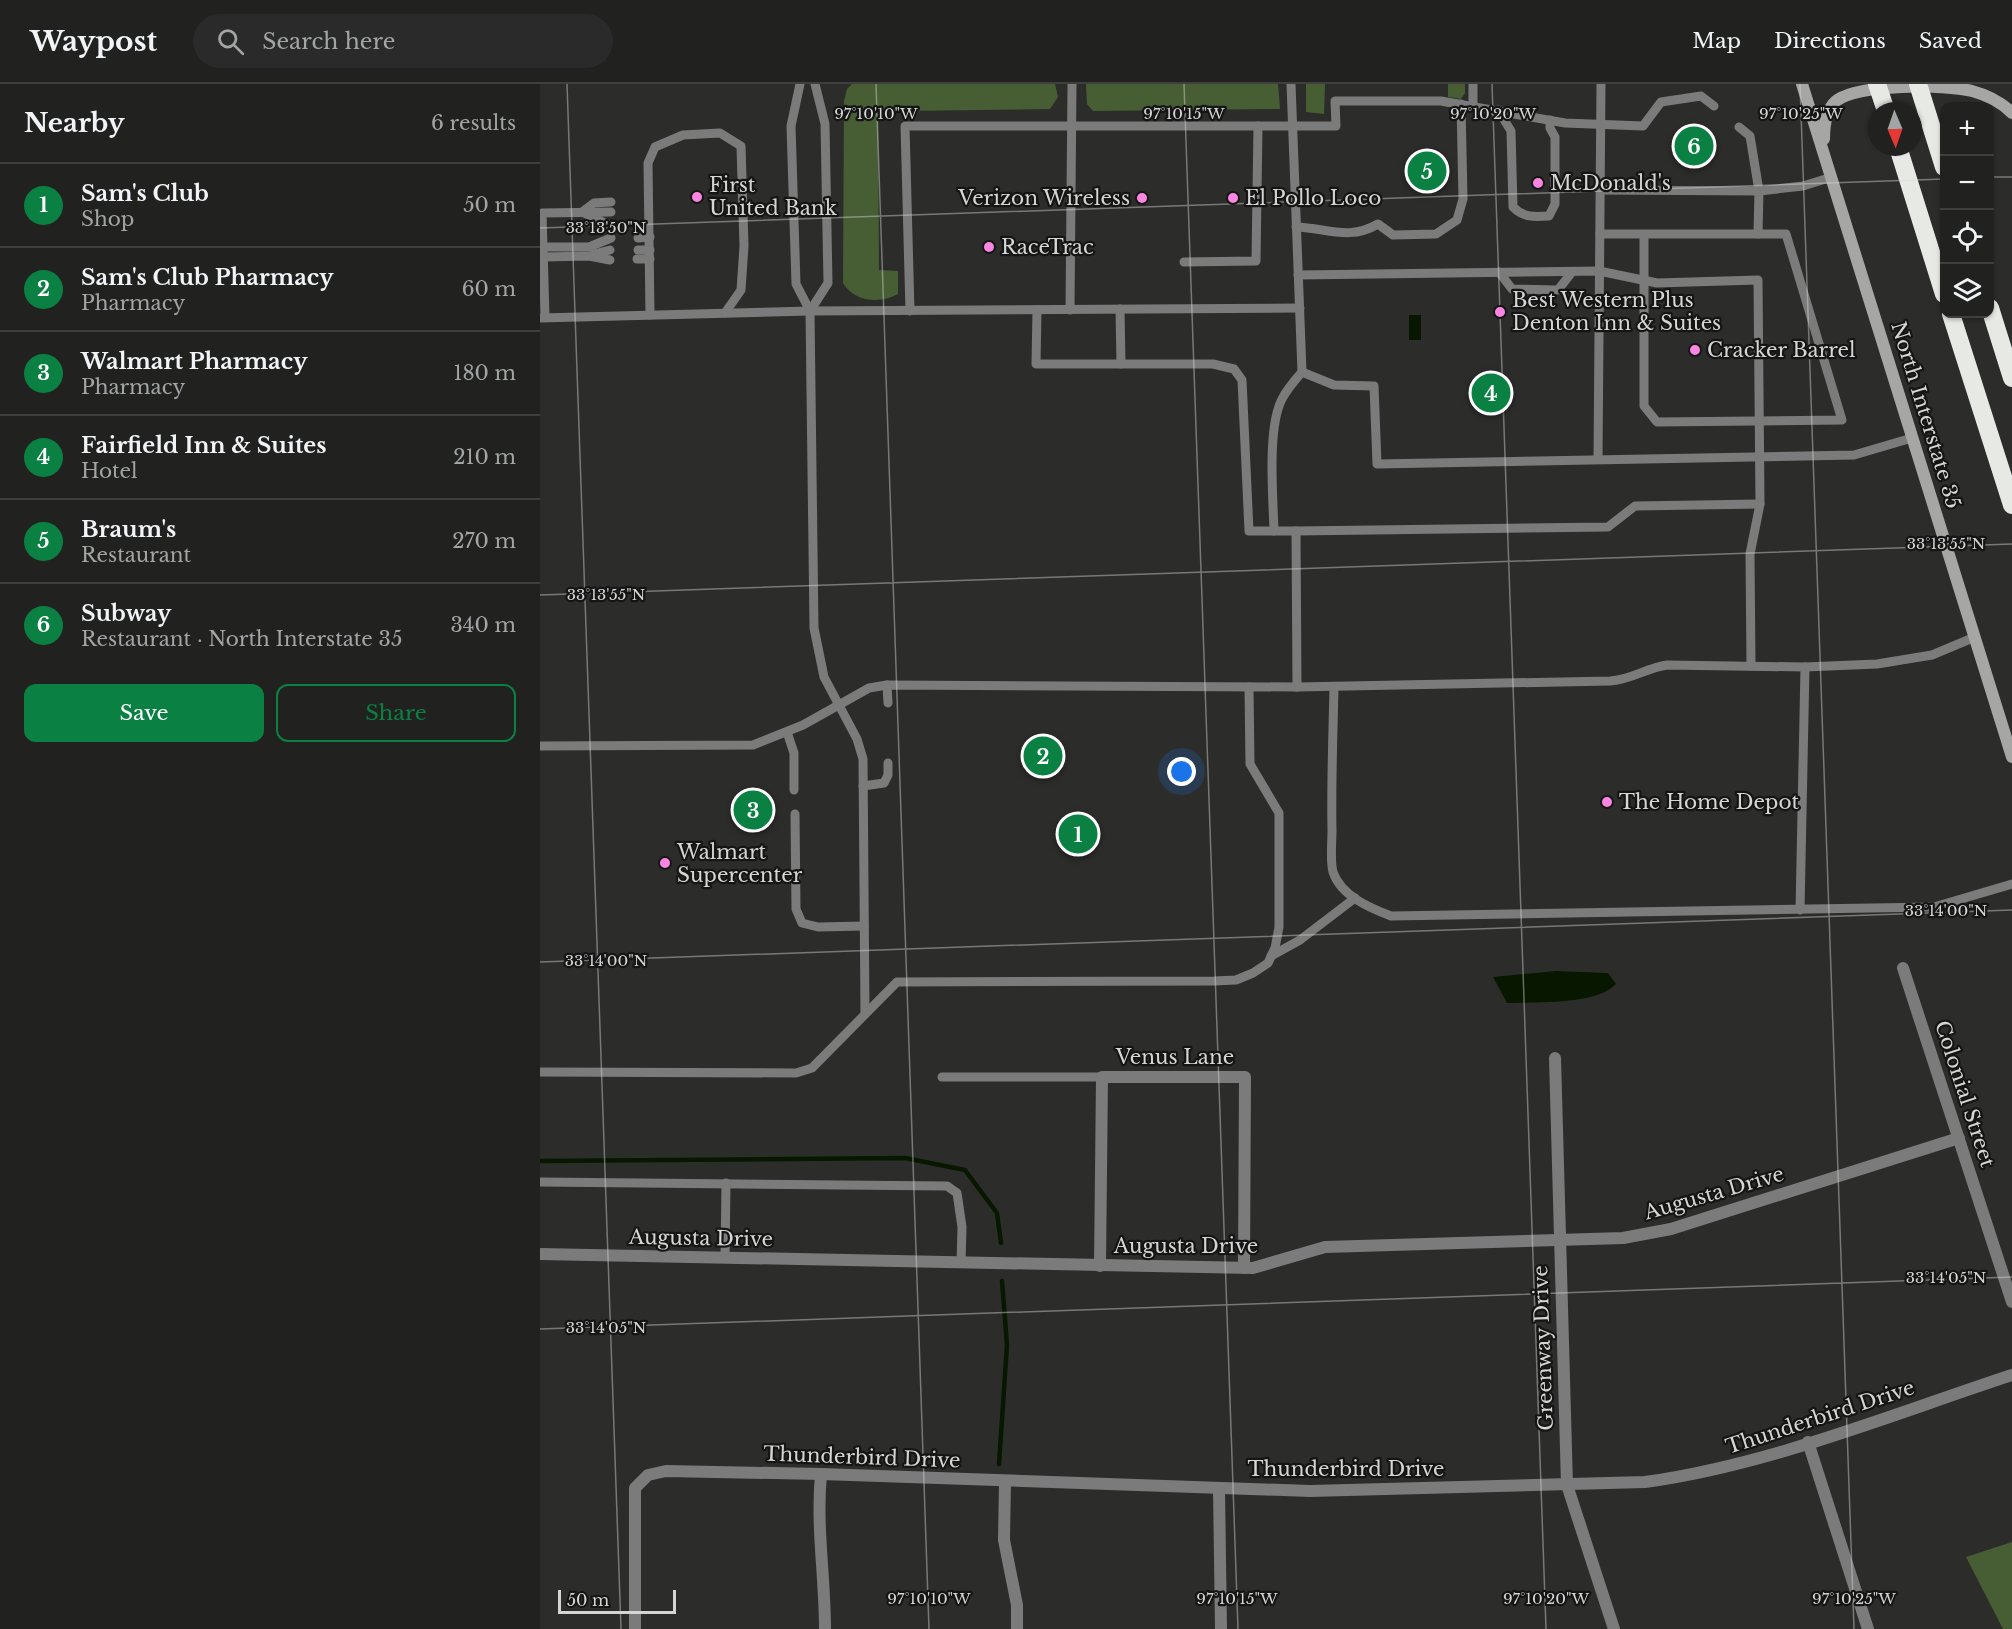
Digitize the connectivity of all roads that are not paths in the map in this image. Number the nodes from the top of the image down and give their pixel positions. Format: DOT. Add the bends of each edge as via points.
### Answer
graph roads {
  1 [pos="800,84"];
  2 [pos="815,84"];
  3 [pos="1072,84"];
  4 [pos="1291,84"];
  5 [pos="1473,84"];
  6 [pos="1601,84"];
  7 [pos="1802,84"];
  8 [pos="1877,84"];
  9 [pos="1918,84"];
  10 [pos="1883,102"];
  11 [pos="1461,104"];
  12 [pos="1473,106"];
  13 [pos="1714,106"];
  14 [pos="1498,110"];
  15 [pos="2012,113"];
  16 [pos="1550,120"];
  17 [pos="1072,126"];
  18 [pos="1258,126"];
  19 [pos="1292,126"];
  20 [pos="1598,126"];
  21 [pos="1738,127"];
  22 [pos="1823,146"];
  23 [pos="1901,156"];
  24 [pos="1941,156"];
  25 [pos="1832,177"];
  26 [pos="1600,190"];
  27 [pos="1759,191"];
  28 [pos="611,207"];
  29 [pos="638,207"];
  30 [pos="650,207"];
  31 [pos="582,213"];
  32 [pos="611,226"];
  33 [pos="638,226"];
  34 [pos="650,226"];
  35 [pos="1296,227"];
  36 [pos="1600,234"];
  37 [pos="1644,234"];
  38 [pos="1758,234"];
  39 [pos="650,237"];
  40 [pos="611,238"];
  41 [pos="638,238"];
  42 [pos="589,251"];
  43 [pos="543,252"];
  44 [pos="610,255"];
  45 [pos="637,255"];
  46 [pos="650,255"];
  47 [pos="1184,262"];
  48 [pos="1599,271"];
  49 [pos="1499,272"];
  50 [pos="1572,272"];
  51 [pos="1298,275"];
  52 [pos="1644,280"];
  53 [pos="1940,281"];
  54 [pos="1300,308"];
  55 [pos="1120,309"];
  56 [pos="1037,310"];
  57 [pos="1070,310"];
  58 [pos="910,311"];
  59 [pos="810,312"];
  60 [pos="724,313"];
  61 [pos="650,315"];
  62 [pos="543,318"];
  63 [pos="1952,318"];
  64 [pos="1992,318"];
  65 [pos="1121,364"];
  66 [pos="2009,370"];
  67 [pos="1302,372"];
  68 [pos="1758,423"];
  69 [pos="1912,438"];
  70 [pos="1760,457"];
  71 [pos="1598,459"];
  72 [pos="1760,504"];
  73 [pos="2012,505"];
  74 [pos="1274,531"];
  75 [pos="1296,531"];
  76 [pos="1975,637"];
  77 [pos="1751,666"];
  78 [pos="1805,667"];
  79 [pos="887,685"];
  80 [pos="1249,687"];
  81 [pos="1297,687"];
  82 [pos="1334,687"];
  83 [pos="888,703"];
  84 [pos="837,706"];
  85 [pos="787,732"];
  86 [pos="540,746"];
  87 [pos="2012,757"];
  88 [pos="888,763"];
  89 [pos="863,786"];
  90 [pos="794,790"];
  91 [pos="795,814"];
  92 [pos="2012,884"];
  93 [pos="1355,898"];
  94 [pos="1800,910"];
  95 [pos="864,926"];
  96 [pos="1271,956"];
  97 [pos="1903,968"];
  98 [pos="865,1014"];
  99 [pos="1555,1058"];
  100 [pos="540,1071"];
  101 [pos="942,1077"];
  102 [pos="1102,1077"];
  103 [pos="1959,1138"];
  104 [pos="540,1182"];
  105 [pos="726,1183"];
  106 [pos="1559,1240"];
  107 [pos="540,1254"];
  108 [pos="725,1258"];
  109 [pos="961,1263"];
  110 [pos="1100,1266"];
  111 [pos="1244,1268"];
  112 [pos="2012,1302"];
  113 [pos="2012,1375"];
  114 [pos="1808,1442"];
  115 [pos="821,1474"];
  116 [pos="1005,1481"];
  117 [pos="1567,1485"];
  118 [pos="1219,1489"];
  119 [pos="635,1629"];
  120 [pos="825,1629"];
  121 [pos="1017,1629"];
  122 [pos="1221,1629"];
  123 [pos="1614,1629"];
  124 [pos="1868,1629"];
  1 -- 59 [label="lane" via="790,126 796,284"];
  2 -- 59 [label="lane" via="825,124 828,283"];
  3 -- 17 [label="lane"];
  4 -- 19 [label="lane"];
  5 -- 12 [label="lane"];
  6 -- 20 [label="lane"];
  7 -- 22 [label="main road, North Interstate 35"];
  8 -- 10 [label="highway, bridge"];
  9 -- 24 [label="highway, bridge"];
  11 -- 12 [label="lane"];
  11 -- 19 [label="lane" via="1335,101 1336,126"];
  11 -- 35 [label="lane" via="1463,199 1458,220 1436,234 1393,235 1377,224 1362,233"];
  12 -- 14 [label="lane"];
  13 -- 20 [label="lane" via="1701,96 1661,102 1643,126"];
  14 -- 16 [label="lane"];
  14 -- 16 [label="lane" via="1511,131 1513,207 1520,215 1549,216 1555,204 1555,136"];
  15 -- 22 [label="main road" via="1990,97 1970,91 1927,86 1870,88 1846,93 1836,101 1829,111"];
  16 -- 20 [label="lane"];
  17 -- 18 [label="lane"];
  17 -- 57 [label="lane"];
  17 -- 58 [label="lane" via="905,126"];
  18 -- 19 [label="lane"];
  18 -- 47 [label="lane" via="1256,261"];
  19 -- 35 [label="lane"];
  20 -- 26 [label="lane"];
  21 -- 27 [label="lane" via="1750,136"];
  22 -- 25 [label="main road, North Interstate 35"];
  23 -- 53 [label="highway"];
  25 -- 27 [label="lane" via="1803,186"];
  25 -- 69 [label="main road, North Interstate 35"];
  26 -- 27 [label="lane"];
  26 -- 36 [label="lane"];
  27 -- 38 [label="lane"];
  28 -- 31 [label="lane"];
  29 -- 30 [label="lane"];
  30 -- 34 [label="lane"];
  30 -- 60 [label="lane" via="648,163 655,147 683,135 720,134 741,146 741,290"];
  31 -- 32 [label="lane"];
  31 -- 43 [label="lane" via="542,213"];
  33 -- 34 [label="lane"];
  34 -- 39 [label="lane"];
  35 -- 51 [label="lane"];
  36 -- 37 [label="lane"];
  36 -- 48 [label="lane"];
  37 -- 38 [label="lane"];
  37 -- 52 [label="lane"];
  38 -- 68 [label="lane" via="1786,234 1842,420"];
  39 -- 41 [label="lane"];
  39 -- 46 [label="lane"];
  40 -- 42 [label="lane"];
  42 -- 43 [label="lane"];
  42 -- 44 [label="lane"];
  43 -- 62 [label="lane"];
  45 -- 46 [label="lane"];
  46 -- 61 [label="lane"];
  48 -- 50 [label="lane"];
  48 -- 52 [label="lane"];
  48 -- 71 [label="lane"];
  49 -- 50 [label="lane"];
  49 -- 50 [label="lane" via="1512,289 1558,290"];
  49 -- 51 [label="lane"];
  51 -- 54 [label="lane"];
  52 -- 68 [label="lane" via="1644,406 1657,422"];
  52 -- 68 [label="lane" via="1758,280"];
  54 -- 55 [label="lane"];
  54 -- 67 [label="lane"];
  55 -- 57 [label="lane"];
  55 -- 65 [label="lane"];
  56 -- 57 [label="lane"];
  56 -- 58 [label="lane"];
  56 -- 65 [label="lane" via="1036,364"];
  58 -- 59 [label="lane"];
  59 -- 60 [label="lane"];
  59 -- 84 [label="lane" via="814,628 824,677"];
  60 -- 61 [label="lane"];
  61 -- 62 [label="lane"];
  63 -- 73 [label="highway"];
  64 -- 66 [label="highway"];
  65 -- 74 [label="lane" via="1213,364 1234,369 1242,380 1249,531"];
  67 -- 71 [label="lane" via="1334,385 1374,386 1377,464"];
  67 -- 74 [label="lane" via="1278,410 1273,461"];
  68 -- 70 [label="lane"];
  69 -- 70 [label="lane" via="1854,455"];
  69 -- 76 [label="main road, North Interstate 35"];
  70 -- 71 [label="lane"];
  70 -- 72 [label="lane"];
  72 -- 75 [label="lane" via="1635,506 1608,527"];
  72 -- 77 [label="lane" via="1750,554"];
  74 -- 75 [label="lane"];
  75 -- 81 [label="lane"];
  76 -- 78 [label="lane" via="1932,655 1908,660"];
  76 -- 87 [label="main road, North Interstate 35"];
  77 -- 78 [label="lane"];
  77 -- 82 [label="lane" via="1667,665 1653,667 1628,680 1610,681"];
  78 -- 94 [label="lane"];
  79 -- 80 [label="lane"];
  79 -- 83 [label="lane"];
  79 -- 84 [label="lane" via="869,688"];
  80 -- 81 [label="lane"];
  80 -- 96 [label="lane" via="1250,764 1279,813 1279,927"];
  81 -- 82 [label="lane"];
  82 -- 93 [label="lane" via="1333,872"];
  84 -- 85 [label="lane"];
  84 -- 89 [label="lane" via="857,739 863,759"];
  85 -- 86 [label="lane" via="753,745"];
  85 -- 90 [label="lane" via="794,753"];
  88 -- 89 [label="lane" via="884,783"];
  89 -- 95 [label="lane"];
  91 -- 95 [label="lane" via="796,909 802,923"];
  92 -- 94 [label="lane" via="1934,907"];
  93 -- 94 [label="lane" via="1390,916"];
  93 -- 96 [label="lane" via="1300,940"];
  95 -- 98 [label="lane"];
  96 -- 98 [label="lane" via="1253,974 1236,980 897,982"];
  97 -- 103 [label="street, Colonial Street"];
  98 -- 100 [label="lane" via="812,1068 796,1073"];
  99 -- 106 [label="street, Greenway Drive"];
  101 -- 102 [label="lane"];
  102 -- 110 [label="street, Venus Lane"];
  102 -- 111 [label="street, Venus Lane" via="1245,1077"];
  103 -- 106 [label="street, Augusta Drive" via="1671,1229 1623,1238"];
  103 -- 112 [label="street, Colonial Street"];
  104 -- 105 [label="lane"];
  105 -- 108 [label="lane"];
  105 -- 109 [label="lane" via="947,1186 957,1194 962,1227"];
  106 -- 111 [label="street, Augusta Drive" via="1325,1247 1268,1265"];
  106 -- 117 [label="street, Greenway Drive"];
  107 -- 108 [label="street, Augusta Drive"];
  108 -- 109 [label="street, Augusta Drive"];
  109 -- 110 [label="street, Augusta Drive"];
  110 -- 111 [label="street, Augusta Drive"];
  113 -- 114 [label="street, Thunderbird Drive"];
  114 -- 117 [label="street, Thunderbird Drive" via="1696,1475 1645,1482"];
  114 -- 124 [label="street"];
  115 -- 116 [label="street, Thunderbird Drive"];
  115 -- 119 [label="street, Thunderbird Drive" via="648,1475 635,1488"];
  115 -- 120 [label="street" via="818,1520"];
  116 -- 118 [label="street, Thunderbird Drive"];
  116 -- 121 [label="street" via="1004,1540 1017,1605"];
  117 -- 118 [label="street, Thunderbird Drive" via="1310,1491"];
  117 -- 123 [label="street, Greenway Drive"];
  118 -- 122 [label="street"];
}
